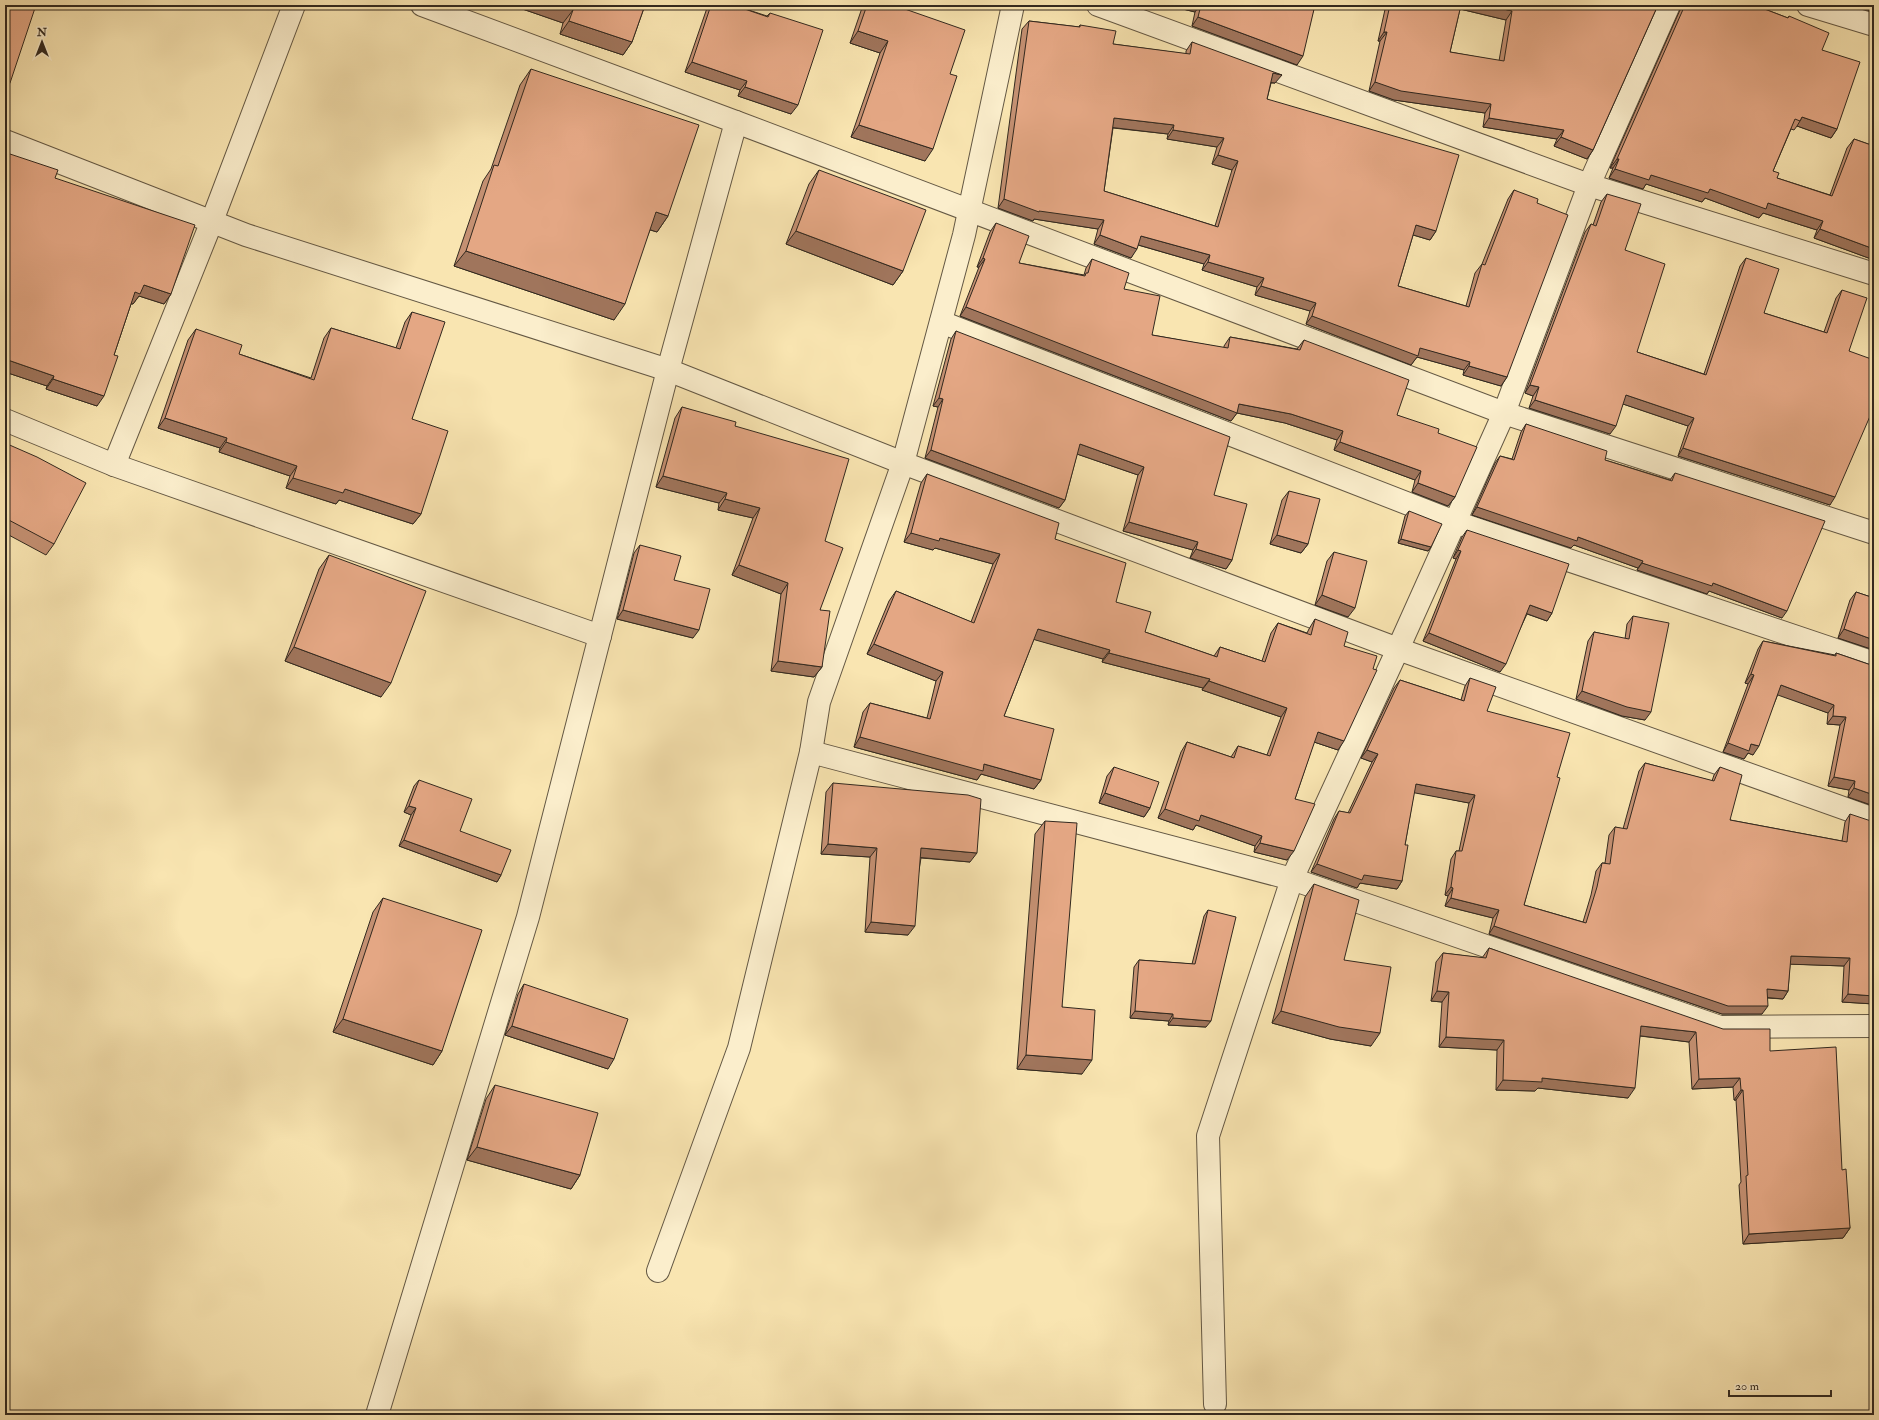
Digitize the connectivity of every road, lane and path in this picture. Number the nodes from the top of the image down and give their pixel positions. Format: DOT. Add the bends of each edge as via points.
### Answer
graph roads {
  1 [pos="294,5"];
  2 [pos="422,5"];
  3 [pos="1013,5"];
  4 [pos="1098,5"];
  5 [pos="1669,5"];
  6 [pos="1808,5"];
  7 [pos="1874,25"];
  8 [pos="736,122"];
  9 [pos="5,141"];
  10 [pos="1589,185"];
  11 [pos="969,210"];
  12 [pos="212,221"];
  13 [pos="1874,274"];
  14 [pos="941,322"];
  15 [pos="668,370"];
  16 [pos="1504,413"];
  17 [pos="5,420"];
  18 [pos="903,463"];
  19 [pos="114,465"];
  20 [pos="1455,522"];
  21 [pos="1874,533"];
  22 [pos="600,636"];
  23 [pos="1398,649"];
  24 [pos="1874,663"];
  25 [pos="811,752"];
  26 [pos="1874,819"];
  27 [pos="1292,878"];
  28 [pos="1874,1026"];
  29 [pos="658,1271"];
  30 [pos="1216,1404"];
  31 [pos="377,1415"];
  1 -- 12 [label="street"];
  2 -- 8 [label="street"];
  3 -- 11 [label="street"];
  4 -- 10 [label="street"];
  5 -- 10 [label="street"];
  6 -- 7 [label="street"];
  8 -- 11 [label="street"];
  8 -- 15 [label="street"];
  9 -- 12 [label="street"];
  10 -- 13 [label="street"];
  10 -- 16 [label="street"];
  11 -- 14 [label="street"];
  11 -- 16 [label="street"];
  12 -- 15 [label="street" via="246,235"];
  12 -- 19 [label="street"];
  14 -- 18 [label="street"];
  14 -- 20 [label="street"];
  15 -- 18 [label="street"];
  15 -- 22 [label="street"];
  16 -- 20 [label="street"];
  16 -- 21 [label="street"];
  17 -- 19 [label="street"];
  18 -- 23 [label="street"];
  18 -- 25 [label="street" via="819,702"];
  19 -- 22 [label="street"];
  20 -- 23 [label="street"];
  20 -- 24 [label="street"];
  22 -- 31 [label="street" via="528,917"];
  23 -- 26 [label="street"];
  23 -- 27 [label="street"];
  25 -- 27 [label="street"];
  25 -- 29 [label="street" via="739,1048"];
  27 -- 28 [label="street" via="1720,1027"];
  27 -- 30 [label="street" via="1208,1136"];
}
